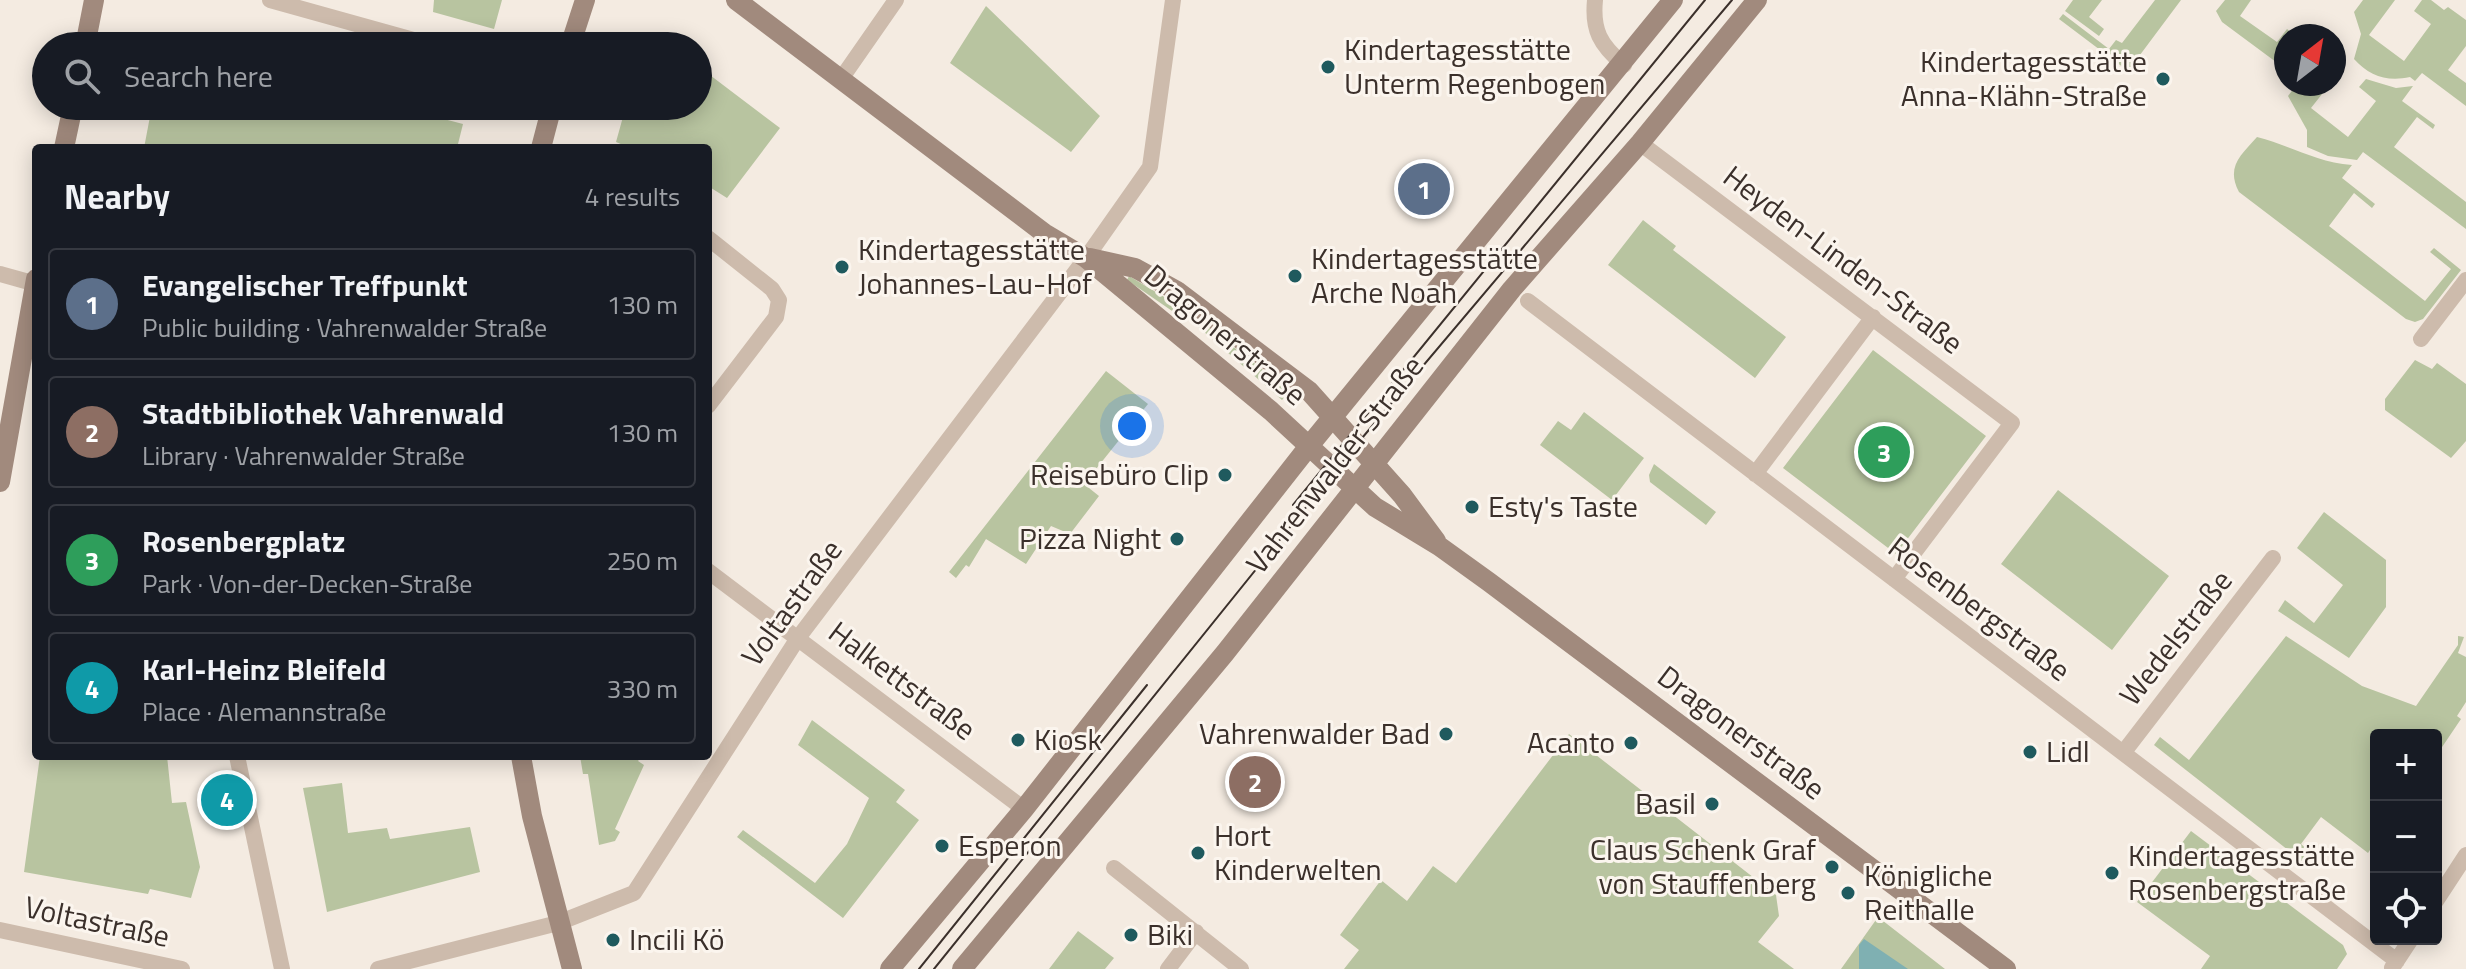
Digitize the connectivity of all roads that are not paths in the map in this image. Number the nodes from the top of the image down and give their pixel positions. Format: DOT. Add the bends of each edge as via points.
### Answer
graph roads {
  1 [pos="94,0"];
  2 [pos="270,0"];
  3 [pos="585,0"];
  4 [pos="736,0"];
  5 [pos="896,0"];
  6 [pos="1173,0"];
  7 [pos="1595,0"];
  8 [pos="1673,0"];
  9 [pos="1757,0"];
  10 [pos="88,32"];
  11 [pos="385,32"];
  12 [pos="575,32"];
  13 [pos="1624,65"];
  14 [pos="841,79"];
  15 [pos="70,120"];
  16 [pos="548,120"];
  17 [pos="1640,143"];
  18 [pos="65,144"];
  19 [pos="542,144"];
  20 [pos="712,241"];
  21 [pos="1086,258"];
  22 [pos="0,274"];
  23 [pos="2466,280"];
  24 [pos="32,281"];
  25 [pos="1528,301"];
  26 [pos="32,303"];
  27 [pos="1873,317"];
  28 [pos="2421,339"];
  29 [pos="712,401"];
  30 [pos="1332,417"];
  31 [pos="1309,446"];
  32 [pos="1373,464"];
  33 [pos="1,469"];
  34 [pos="1755,474"];
  35 [pos="1354,488"];
  36 [pos="1439,546"];
  37 [pos="2273,558"];
  38 [pos="712,574"];
  39 [pos="1894,579"];
  40 [pos="798,638"];
  41 [pos="2123,753"];
  42 [pos="238,760"];
  43 [pos="522,760"];
  44 [pos="1024,809"];
  45 [pos="2466,855"];
  46 [pos="1114,868"];
  47 [pos="2442,892"];
  48 [pos="558,923"];
  49 [pos="0,930"];
  50 [pos="1196,932"];
  51 [pos="2407,945"];
  52 [pos="2394,965"];
  53 [pos="182,969"];
  54 [pos="282,969"];
  55 [pos="378,969"];
  56 [pos="572,969"];
  57 [pos="890,969"];
  58 [pos="962,969"];
  59 [pos="1168,969"];
  60 [pos="1241,969"];
  61 [pos="2006,969"];
  1 -- 10 [label="street"];
  2 -- 11 [label="street"];
  3 -- 12 [label="street"];
  4 -- 14 [label="street, Dragonerstraße"];
  5 -- 14 [label="street"];
  6 -- 21 [label="street, Voltastraße" via="1150,167"];
  7 -- 13 [label="street" via="1592,18 1600,43"];
  8 -- 13 [label="street, Vahrenwalder Straße"];
  9 -- 17 [label="street, Vahrenwalder Straße"];
  13 -- 30 [label="street, Vahrenwalder Straße"];
  14 -- 21 [label="street, Dragonerstraße" via="1044,233"];
  15 -- 18 [label="street"];
  16 -- 19 [label="street"];
  17 -- 27 [label="street, Heyden-Linden-Straße"];
  17 -- 32 [label="street, Vahrenwalder Straße" via="1512,289"];
  20 -- 29 [label="street" via="779,300 776,317"];
  21 -- 30 [label="street, Dragonerstraße" via="1135,268 1177,291 1309,391"];
  21 -- 31 [label="street, Dragonerstraße"];
  21 -- 40 [label="street, Voltastraße"];
  22 -- 24 [label="street"];
  23 -- 28 [label="street"];
  25 -- 34 [label="street, Rosenbergstraße"];
  26 -- 33 [label="street"];
  27 -- 34 [label="street"];
  27 -- 39 [label="street, Heyden-Linden-Straße" via="2012,423"];
  30 -- 31 [label="street, Vahrenwalder Straße"];
  30 -- 32 [label="street, Dragonerstraße"];
  31 -- 35 [label="street, Dragonerstraße"];
  31 -- 44 [label="street, Vahrenwalder Straße"];
  32 -- 35 [label="street, Vahrenwalder Straße"];
  32 -- 36 [label="street, Dragonerstraße"];
  34 -- 39 [label="street, Rosenbergstraße"];
  35 -- 36 [label="street, Dragonerstraße" via="1390,518"];
  35 -- 58 [label="street, Vahrenwalder Straße" via="1225,653"];
  36 -- 61 [label="street, Dragonerstraße"];
  37 -- 41 [label="street, Wedelstraße"];
  38 -- 40 [label="street, Halkettstraße"];
  39 -- 41 [label="street, Rosenbergstraße"];
  40 -- 44 [label="street, Halkettstraße"];
  40 -- 48 [label="street, Voltastraße" via="634,893"];
  41 -- 52 [label="street, Rosenbergstraße"];
  42 -- 54 [label="street"];
  43 -- 48 [label="street"];
  44 -- 57 [label="street, Vahrenwalder Straße"];
  45 -- 47 [label="street"];
  46 -- 50 [label="street"];
  48 -- 55 [label="street, Voltastraße"];
  48 -- 56 [label="street"];
  49 -- 53 [label="street, Voltastraße"];
  50 -- 59 [label="street"];
  50 -- 60 [label="street"];
  51 -- 52 [label="street"];
}
